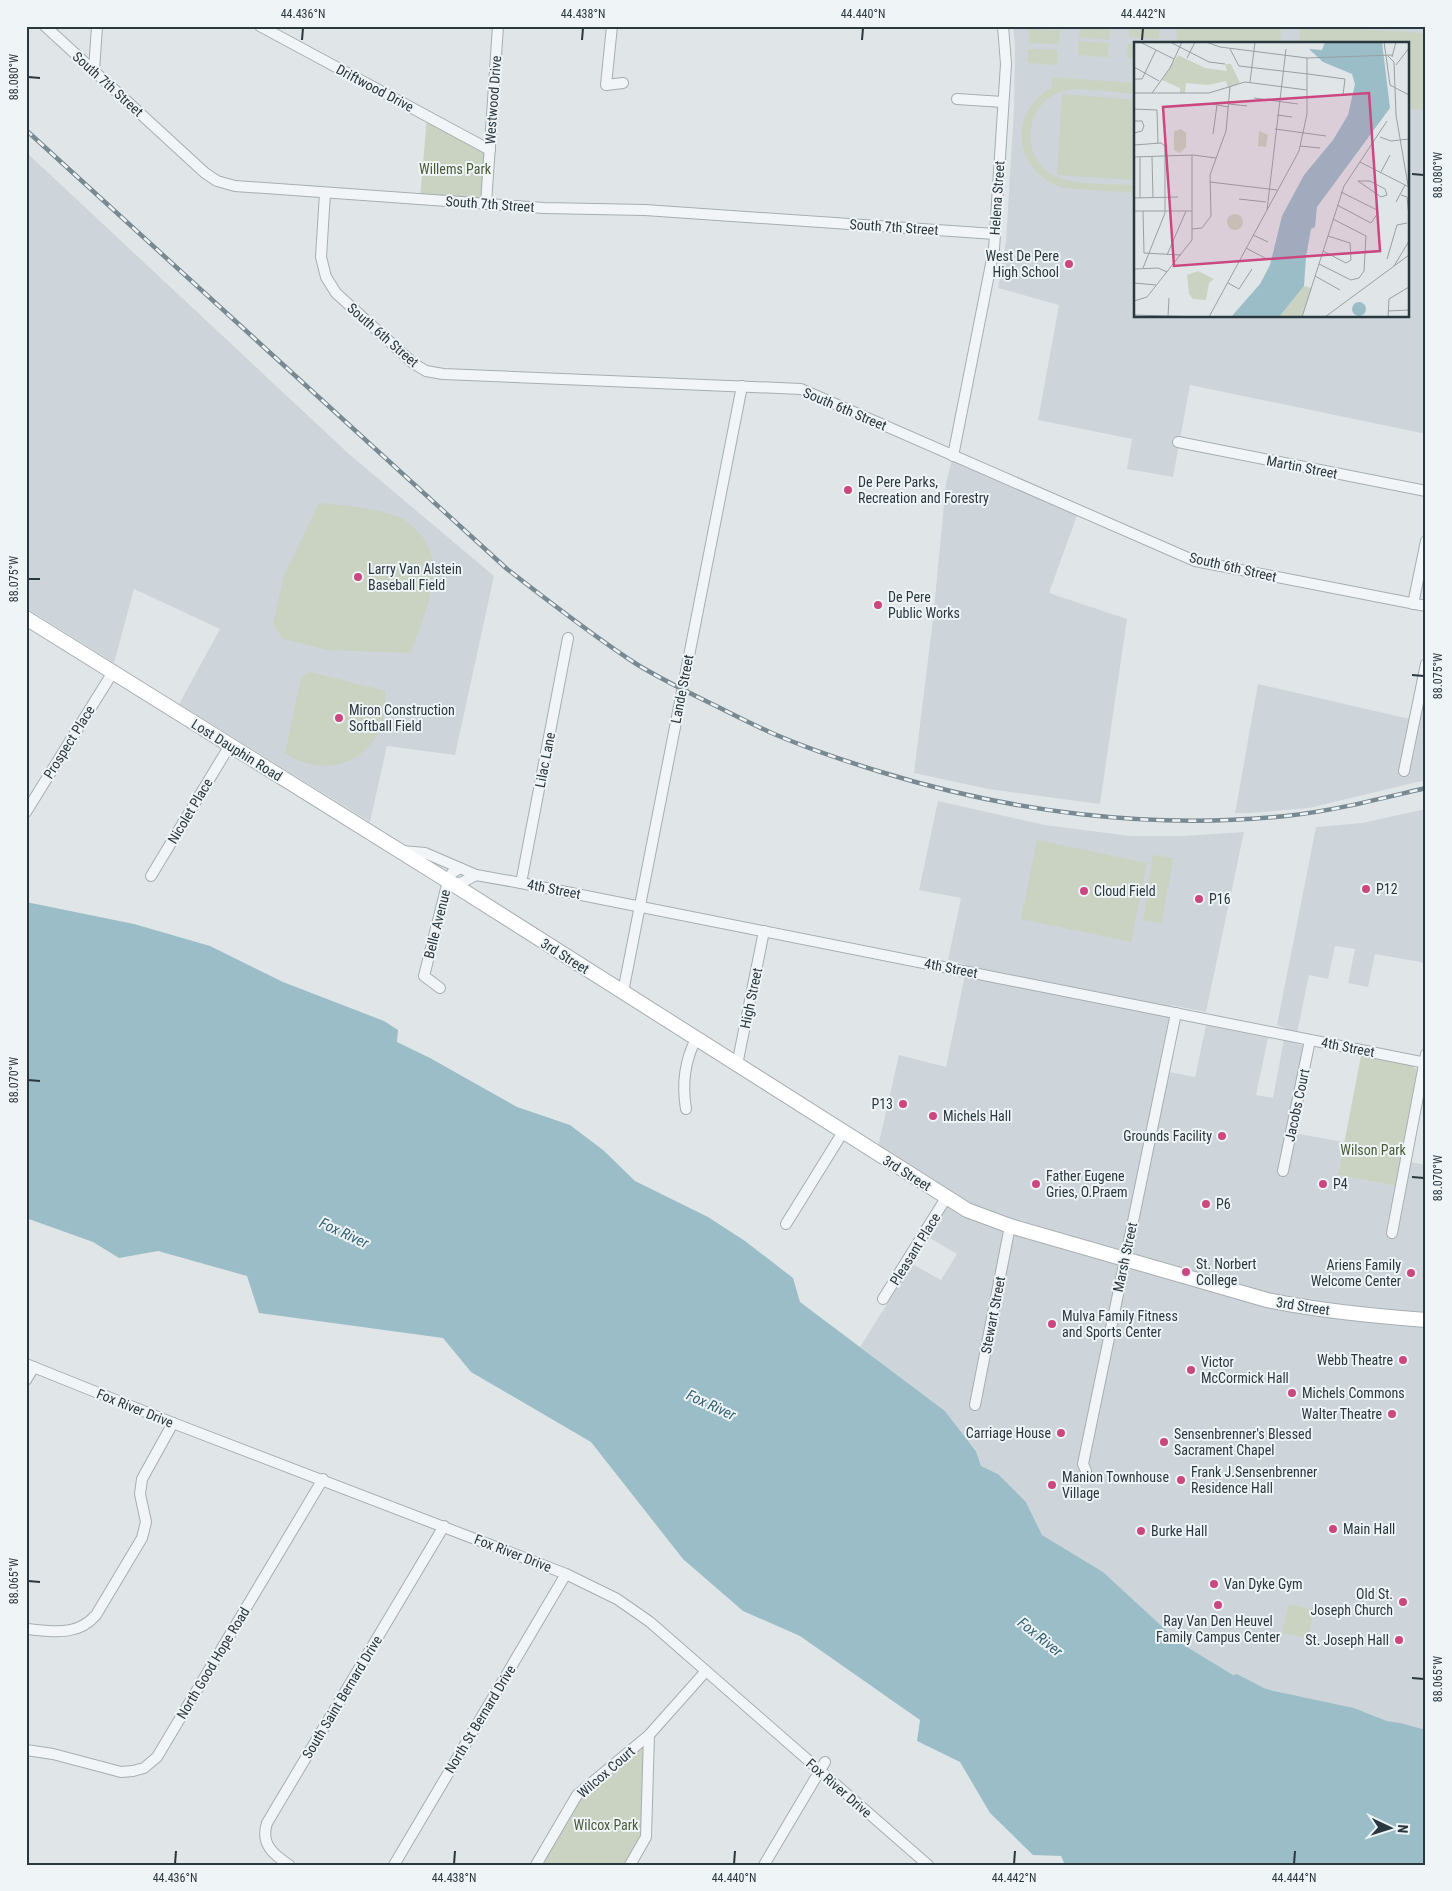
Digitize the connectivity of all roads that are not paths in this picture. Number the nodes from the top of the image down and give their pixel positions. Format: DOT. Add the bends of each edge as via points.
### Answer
graph roads {
  1 [pos="45,26"];
  2 [pos="98,26"];
  3 [pos="260,26"];
  4 [pos="498,26"];
  5 [pos="612,26"];
  6 [pos="1003,26"];
  7 [pos="94,71"];
  8 [pos="623,83"];
  9 [pos="957,99"];
  10 [pos="1003,102"];
  11 [pos="490,150"];
  12 [pos="325,193"];
  13 [pos="486,204"];
  14 [pos="995,234"];
  15 [pos="742,386"];
  16 [pos="1178,442"];
  17 [pos="953,456"];
  18 [pos="1426,491"];
  19 [pos="1426,541"];
  20 [pos="1413,604"];
  21 [pos="1426,606"];
  22 [pos="26,618"];
  23 [pos="568,638"];
  24 [pos="1426,664"];
  25 [pos="113,672"];
  26 [pos="230,746"];
  27 [pos="1404,771"];
  28 [pos="26,812"];
  29 [pos="398,850"];
  30 [pos="460,868"];
  31 [pos="476,875"];
  32 [pos="151,876"];
  33 [pos="448,882"];
  34 [pos="521,883"];
  35 [pos="640,906"];
  36 [pos="764,931"];
  37 [pos="440,988"];
  38 [pos="623,992"];
  39 [pos="1176,1013"];
  40 [pos="696,1039"];
  41 [pos="1310,1040"];
  42 [pos="1425,1060"];
  43 [pos="737,1065"];
  44 [pos="686,1109"];
  45 [pos="843,1132"];
  46 [pos="1283,1170"];
  47 [pos="946,1198"];
  48 [pos="786,1224"];
  49 [pos="1010,1226"];
  50 [pos="1392,1233"];
  51 [pos="1125,1259"];
  52 [pos="883,1299"];
  53 [pos="1426,1320"];
  54 [pos="30,1366"];
  55 [pos="26,1380"];
  56 [pos="975,1404"];
  57 [pos="173,1423"];
  58 [pos="1086,1471"];
  59 [pos="323,1479"];
  60 [pos="444,1526"];
  61 [pos="566,1574"];
  62 [pos="26,1629"];
  63 [pos="706,1671"];
  64 [pos="649,1735"];
  65 [pos="26,1750"];
  66 [pos="822,1766"];
  67 [pos="289,1865"];
  68 [pos="394,1865"];
  69 [pos="536,1865"];
  70 [pos="630,1865"];
  71 [pos="764,1865"];
  72 [pos="928,1865"];
  1 -- 7 [label="street, South 7th Street"];
  2 -- 7 [label="street"];
  3 -- 11 [label="street, Driftwood Drive"];
  4 -- 11 [label="street, Westwood Drive"];
  5 -- 8 [label="street" via="606,85"];
  6 -- 10 [label="street, Helena Street" via="1006,64"];
  7 -- 12 [label="street, South 7th Street" via="217,181 235,186"];
  9 -- 10 [label="street"];
  10 -- 14 [label="street, Helena Street"];
  11 -- 13 [label="street, Westwood Drive"];
  12 -- 13 [label="street, South 7th Street"];
  12 -- 15 [label="street, South 6th Street" via="321,257 326,277 336,293 426,371"];
  13 -- 14 [label="street, South 7th Street" via="645,210"];
  14 -- 17 [label="street, Helena Street"];
  15 -- 17 [label="street, South 6th Street" via="800,389"];
  15 -- 35 [label="street, Lande Street"];
  16 -- 18 [label="street, Martin Street"];
  17 -- 20 [label="street, South 6th Street" via="1195,561"];
  19 -- 20 [label="street"];
  20 -- 21 [label="street, South 6th Street"];
  22 -- 25 [label="main road, Lost Dauphin Road"];
  23 -- 34 [label="street, Lilac Lane"];
  24 -- 27 [label="street"];
  25 -- 26 [label="main road, Lost Dauphin Road"];
  25 -- 28 [label="street, Prospect Place"];
  26 -- 29 [label="main road, Lost Dauphin Road"];
  26 -- 32 [label="street, Nicolet Place"];
  29 -- 30 [label="street, 4th Street" via="426,853"];
  29 -- 33 [label="main road, Lost Dauphin Road"];
  30 -- 31 [label="street, 4th Street"];
  30 -- 33 [label="street" via="452,873"];
  31 -- 33 [label="street, 4th Street" via="460,883"];
  31 -- 34 [label="street, 4th Street"];
  33 -- 37 [label="street, Belle Avenue" via="424,976"];
  33 -- 38 [label="main road, 3rd Street"];
  34 -- 35 [label="street, 4th Street"];
  35 -- 36 [label="street, 4th Street"];
  35 -- 38 [label="street, Lande Street"];
  36 -- 39 [label="street, 4th Street"];
  36 -- 43 [label="street, High Street"];
  38 -- 40 [label="main road, 3rd Street"];
  39 -- 41 [label="street, 4th Street"];
  39 -- 51 [label="street, Marsh Street"];
  40 -- 43 [label="main road, 3rd Street"];
  40 -- 44 [label="street" via="687,1061"];
  41 -- 42 [label="street, 4th Street"];
  41 -- 46 [label="street, Jacobs Court"];
  42 -- 50 [label="street"];
  43 -- 45 [label="main road, 3rd Street"];
  45 -- 47 [label="main road, 3rd Street"];
  45 -- 48 [label="street"];
  47 -- 49 [label="main road, 3rd Street" via="982,1217"];
  47 -- 52 [label="street, Pleasant Place"];
  49 -- 51 [label="main road, 3rd Street"];
  49 -- 56 [label="street, Stewart Street"];
  51 -- 53 [label="main road, 3rd Street" via="1300,1307"];
  51 -- 58 [label="street, Marsh Street" via="1084,1458"];
  54 -- 55 [label="street"];
  54 -- 57 [label="street, Fox River Drive"];
  57 -- 59 [label="street, Fox River Drive"];
  57 -- 62 [label="street" via="142,1479 140,1494 146,1522 142,1538 96,1615 86,1625 70,1631"];
  59 -- 60 [label="street, Fox River Drive"];
  59 -- 65 [label="street, North Good Hope Road" via="157,1757 144,1768 121,1772"];
  60 -- 61 [label="street, Fox River Drive"];
  60 -- 67 [label="street, South Saint Bernard Drive" via="267,1823 265,1835 269,1849"];
  61 -- 63 [label="street, Fox River Drive" via="617,1599 650,1622"];
  61 -- 68 [label="street, North St Bernard Drive"];
  63 -- 64 [label="street, Wilcox Court"];
  63 -- 66 [label="street, Fox River Drive"];
  64 -- 69 [label="street, Wilcox Court" via="577,1795"];
  64 -- 70 [label="street, Wilcox Court" via="646,1838"];
  66 -- 71 [label="street"];
  66 -- 72 [label="street, Fox River Drive"];
}
